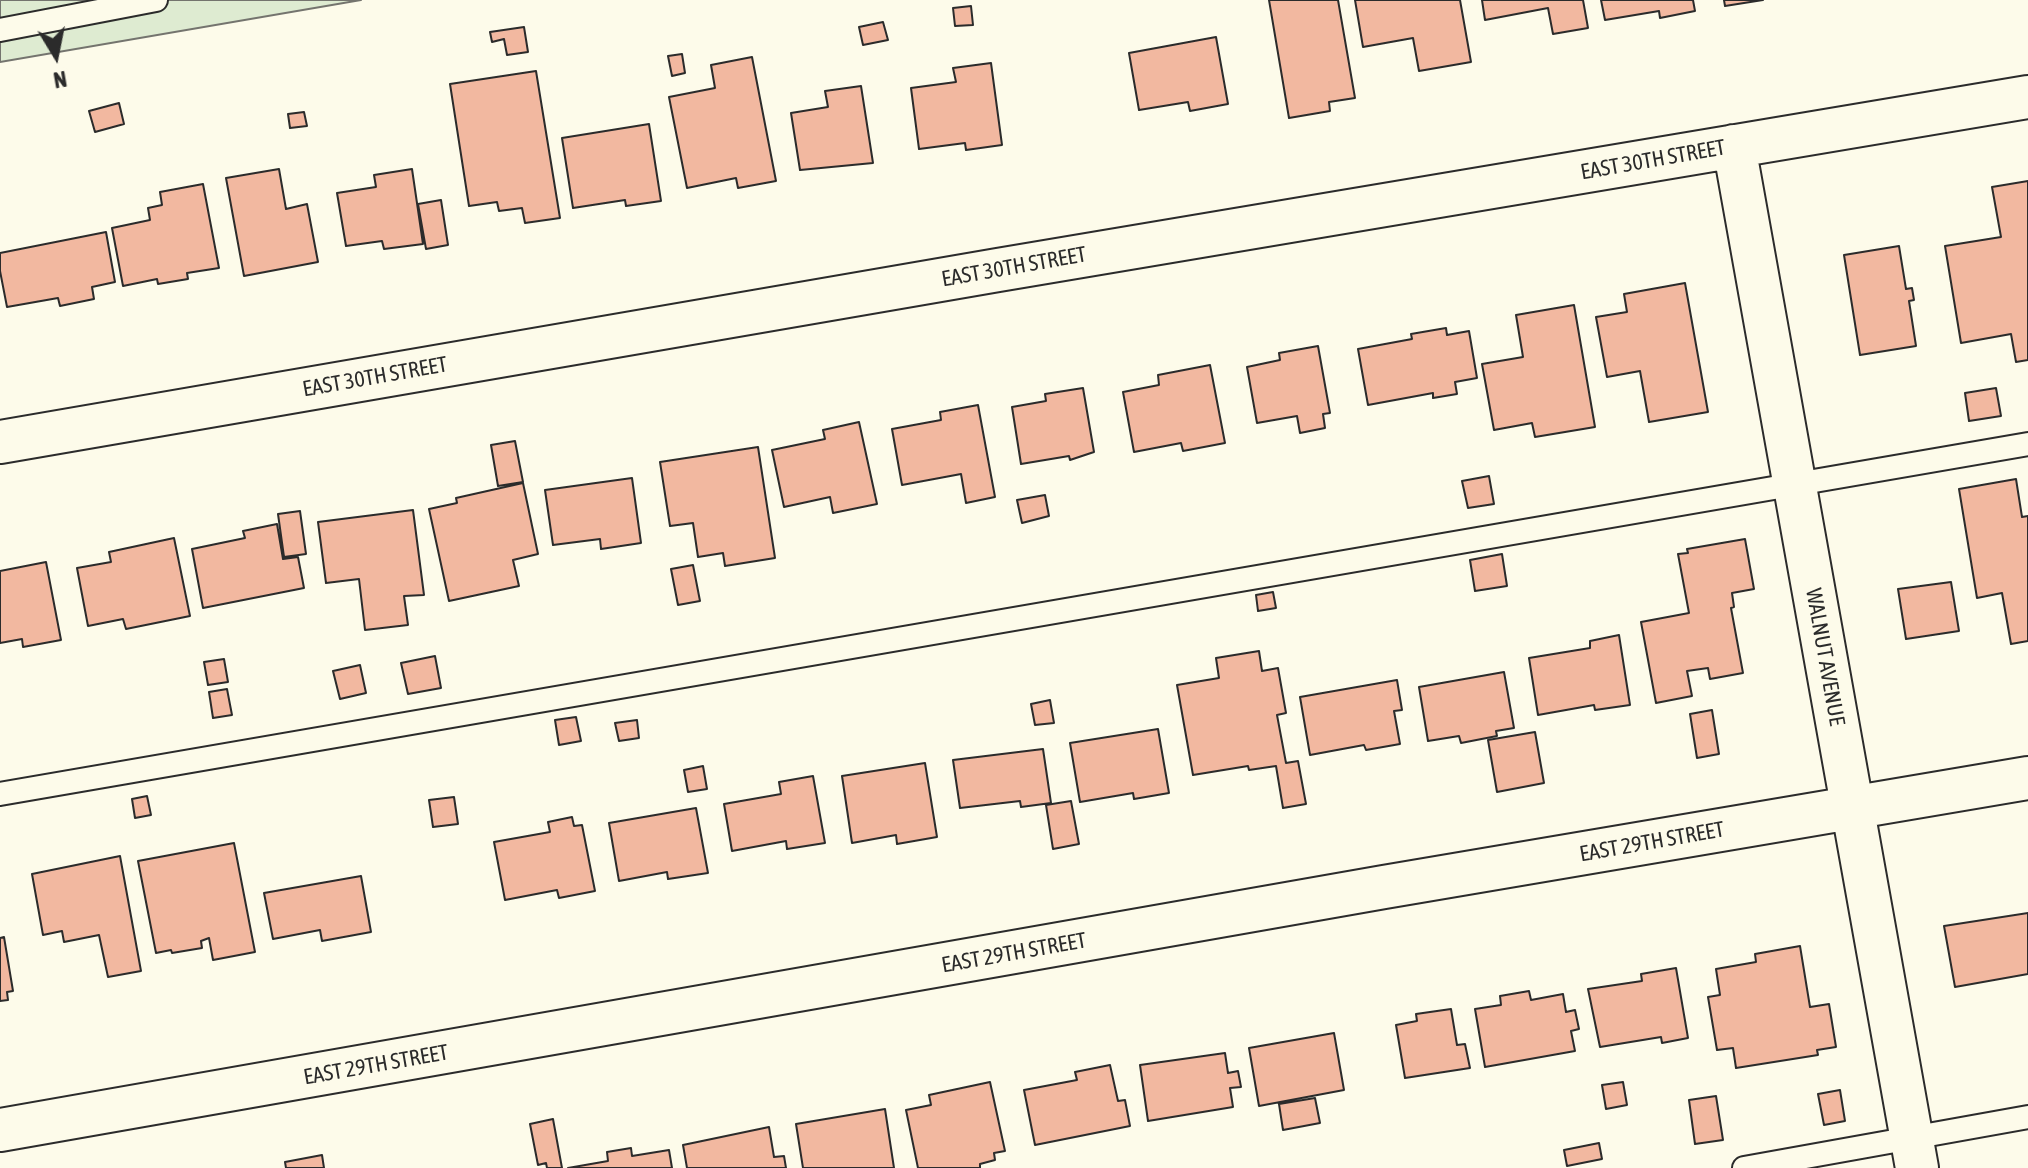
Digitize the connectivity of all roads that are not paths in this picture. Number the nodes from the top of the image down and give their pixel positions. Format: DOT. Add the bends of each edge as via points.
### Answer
graph roads {
  1 [pos="156,0"];
  2 [pos="0,30"];
  3 [pos="2028,97"];
  4 [pos="1734,146"];
  5 [pos="0,442"];
  6 [pos="2028,444"];
  7 [pos="1794,484"];
  8 [pos="2028,778"];
  9 [pos="0,794"];
  10 [pos="1852,808"];
  11 [pos="2028,1117"];
  12 [pos="0,1130"];
  13 [pos="1915,1154"];
  14 [pos="1744,1168"];
  1 -- 2 [label="lane"];
  3 -- 4 [label="street, EAST 30TH STREET"];
  4 -- 5 [label="street, EAST 30TH STREET"];
  4 -- 7 [label="street, WALNUT AVENUE"];
  6 -- 7 [label="lane"];
  7 -- 9 [label="lane"];
  7 -- 10 [label="street, WALNUT AVENUE"];
  8 -- 10 [label="street, EAST 29TH STREET"];
  10 -- 12 [label="street, EAST 29TH STREET"];
  10 -- 13 [label="street, WALNUT AVENUE"];
  11 -- 13 [label="lane"];
  13 -- 14 [label="lane"];
}
